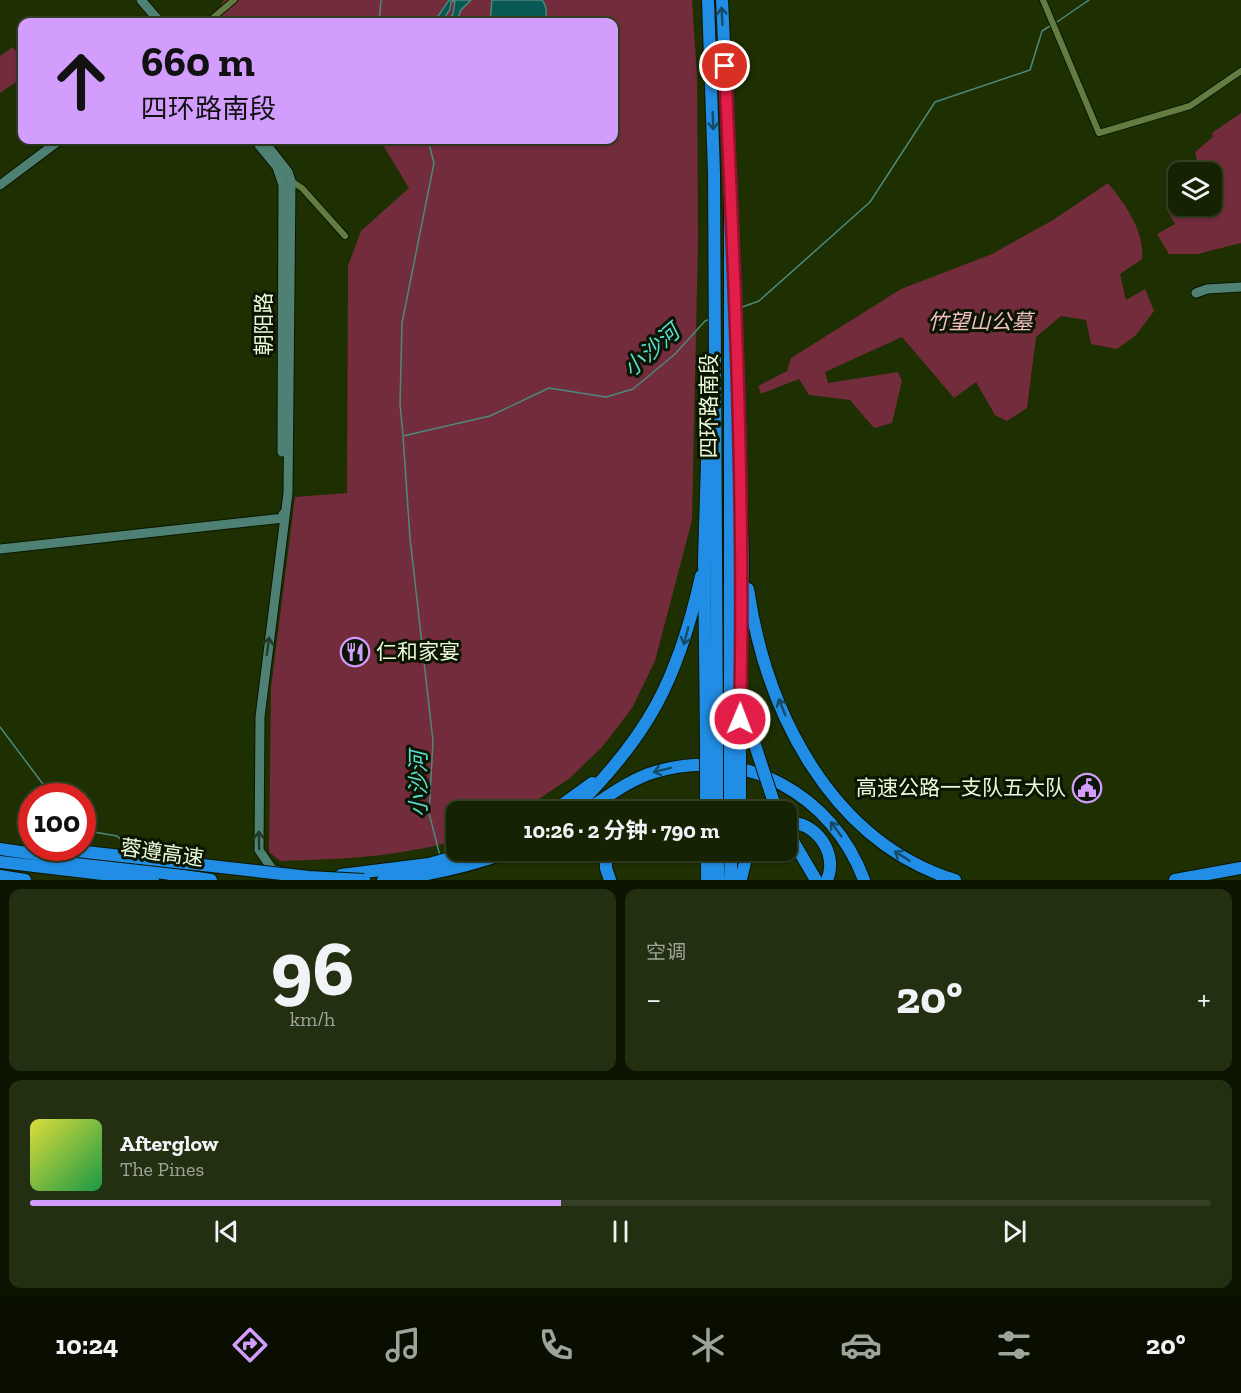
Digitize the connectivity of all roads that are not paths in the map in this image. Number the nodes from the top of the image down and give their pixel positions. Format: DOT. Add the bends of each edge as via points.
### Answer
graph roads {
  1 [pos="141,0"];
  2 [pos="149,0"];
  3 [pos="234,0"];
  4 [pos="708,0"];
  5 [pos="722,0"];
  6 [pos="1043,0"];
  7 [pos="157,18"];
  8 [pos="165,18"];
  9 [pos="213,18"];
  10 [pos="1241,71"];
  11 [pos="55,144"];
  12 [pos="258,144"];
  13 [pos="266,144"];
  14 [pos="291,181"];
  15 [pos="0,185"];
  16 [pos="345,236"];
  17 [pos="1241,287"];
  18 [pos="1241,293"];
  19 [pos="732,332"];
  20 [pos="284,518"];
  21 [pos="0,549"];
  22 [pos="716,561"];
  23 [pos="745,578"];
  24 [pos="713,580"];
  25 [pos="742,636"];
  26 [pos="643,730"];
  27 [pos="723,740"];
  28 [pos="712,794"];
  29 [pos="735,794"];
  30 [pos="567,801"];
  31 [pos="581,801"];
  32 [pos="603,801"];
  33 [pos="710,801"];
  34 [pos="714,801"];
  35 [pos="733,801"];
  36 [pos="737,801"];
  37 [pos="773,801"];
  38 [pos="797,825"];
  39 [pos="0,843"];
  40 [pos="18,844"];
  41 [pos="797,848"];
  42 [pos="0,849"];
  43 [pos="96,853"];
  44 [pos="446,860"];
  45 [pos="481,861"];
  46 [pos="606,861"];
  47 [pos="705,861"];
  48 [pos="709,861"];
  49 [pos="715,861"];
  50 [pos="731,861"];
  51 [pos="741,861"];
  52 [pos="745,861"];
  53 [pos="0,862"];
  54 [pos="1241,867"];
  55 [pos="308,872"];
  56 [pos="339,875"];
  57 [pos="0,876"];
  58 [pos="711,879"];
  59 [pos="25,880"];
  60 [pos="153,880"];
  61 [pos="212,880"];
  62 [pos="296,880"];
  63 [pos="364,880"];
  64 [pos="383,880"];
  65 [pos="610,880"];
  66 [pos="731,880"];
  67 [pos="741,880"];
  68 [pos="816,880"];
  69 [pos="827,880"];
  70 [pos="864,880"];
  71 [pos="955,880"];
  72 [pos="1175,880"];
  1 -- 7 [label="main road"];
  2 -- 8 [label="main road"];
  3 -- 9 [label="street"];
  4 -- 22 [label="highway, one-way" via="714,173"];
  19 -- 5 [label="highway, 四环路南段, one-way"];
  6 -- 10 [label="street" via="1099,133 1190,106"];
  11 -- 15 [label="main road"];
  12 -- 20 [label="main road, 朝阳路" via="277,167 284,185"];
  13 -- 14 [label="main road"];
  14 -- 16 [label="street"];
  14 -- 20 [label="main road" via="288,493"];
  17 -- 18 [label="main road" via="1196,293"];
  19 -- 22 [label="highway, 四环路南段"];
  19 -- 23 [label="highway"];
  20 -- 21 [label="main road"];
  55 -- 20 [label="main road, one-way" via="272,868 260,850 260,717"];
  22 -- 24 [label="highway"];
  22 -- 24 [label="highway, 四环路南段"];
  23 -- 25 [label="highway"];
  71 -- 23 [label="highway, one-way" via="906,860 856,823 814,773 782,709"];
  24 -- 26 [label="highway, one-way"];
  24 -- 27 [label="highway, 四环路南段"];
  25 -- 27 [label="highway"];
  25 -- 37 [label="highway, bridge" via="748,715"];
  26 -- 30 [label="highway" via="593,782"];
  26 -- 31 [label="highway"];
  27 -- 28 [label="highway, 四环路南段, bridge"];
  27 -- 29 [label="highway, 四环路南段, bridge"];
  28 -- 33 [label="highway"];
  28 -- 34 [label="highway, 四环路南段"];
  29 -- 35 [label="highway, 四环路南段"];
  29 -- 36 [label="highway"];
  70 -- 32 [label="highway, one-way" via="847,844 806,798 734,766 683,765 653,772"];
  38 -- 69 [label="highway" via="806,826 825,844 831,859"];
  39 -- 40 [label="highway"];
  41 -- 68 [label="highway"];
  42 -- 61 [label="highway, 蓉遵高速"];
  43 -- 63 [label="highway, bridge"];
  44 -- 56 [label="highway"];
  45 -- 64 [label="highway" via="441,872"];
  46 -- 65 [label="highway"];
  47 -- 58 [label="highway"];
  48 -- 58 [label="highway"];
  49 -- 58 [label="highway"];
  50 -- 66 [label="highway"];
  51 -- 67 [label="highway"];
  52 -- 67 [label="highway"];
  53 -- 60 [label="highway"];
  54 -- 72 [label="highway"];
  55 -- 56 [label="main road"];
  55 -- 62 [label="highway"];
  57 -- 59 [label="highway"];
}
